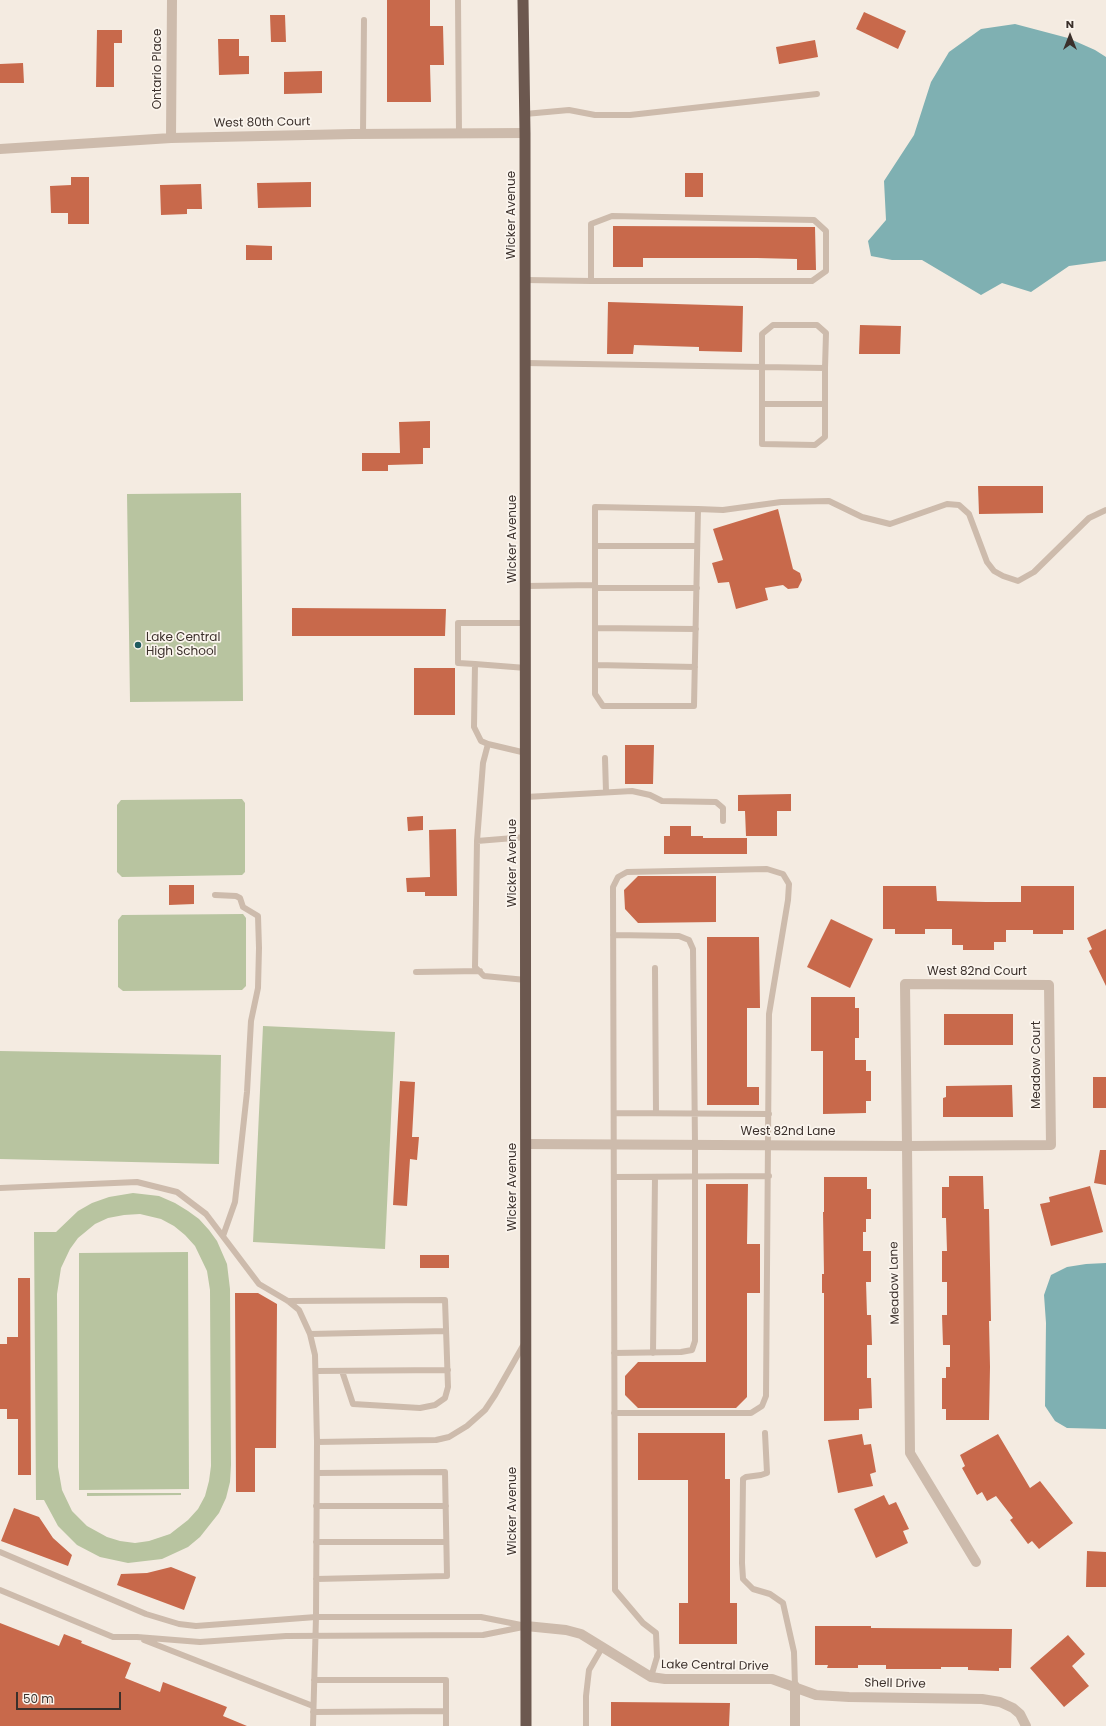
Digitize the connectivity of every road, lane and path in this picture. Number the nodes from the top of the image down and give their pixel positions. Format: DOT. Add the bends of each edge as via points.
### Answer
graph roads {
  1 [pos="172,0"];
  2 [pos="458,0"];
  3 [pos="523,0"];
  4 [pos="364,20"];
  5 [pos="817,94"];
  6 [pos="525,114"];
  7 [pos="459,133"];
  8 [pos="525,133"];
  9 [pos="363,134"];
  10 [pos="171,138"];
  11 [pos="0,149"];
  12 [pos="525,280"];
  13 [pos="591,281"];
  14 [pos="525,363"];
  15 [pos="762,367"];
  16 [pos="825,368"];
  17 [pos="762,404"];
  18 [pos="825,404"];
  19 [pos="698,509"];
  20 [pos="1106,510"];
  21 [pos="595,546"];
  22 [pos="698,546"];
  23 [pos="526,586"];
  24 [pos="595,587"];
  25 [pos="697,588"];
  26 [pos="526,623"];
  27 [pos="595,628"];
  28 [pos="696,629"];
  29 [pos="475,664"];
  30 [pos="595,665"];
  31 [pos="695,667"];
  32 [pos="526,668"];
  33 [pos="488,744"];
  34 [pos="526,753"];
  35 [pos="605,758"];
  36 [pos="606,792"];
  37 [pos="526,797"];
  38 [pos="723,821"];
  39 [pos="526,837"];
  40 [pos="477,841"];
  41 [pos="215,895"];
  42 [pos="613,935"];
  43 [pos="655,968"];
  44 [pos="480,971"];
  45 [pos="416,972"];
  46 [pos="526,980"];
  47 [pos="905,984"];
  48 [pos="1049,985"];
  49 [pos="614,1113"];
  50 [pos="656,1113"];
  51 [pos="694,1113"];
  52 [pos="769,1114"];
  53 [pos="526,1144"];
  54 [pos="614,1144"];
  55 [pos="695,1144"];
  56 [pos="769,1145"];
  57 [pos="1051,1145"];
  58 [pos="907,1146"];
  59 [pos="695,1176"];
  60 [pos="769,1176"];
  61 [pos="614,1177"];
  62 [pos="655,1177"];
  63 [pos="0,1188"];
  64 [pos="223,1236"];
  65 [pos="288,1301"];
  66 [pos="446,1331"];
  67 [pos="310,1334"];
  68 [pos="526,1341"];
  69 [pos="614,1353"];
  70 [pos="653,1353"];
  71 [pos="448,1370"];
  72 [pos="316,1371"];
  73 [pos="342,1371"];
  74 [pos="614,1413"];
  75 [pos="765,1433"];
  76 [pos="317,1442"];
  77 [pos="316,1473"];
  78 [pos="316,1506"];
  79 [pos="446,1506"];
  80 [pos="316,1542"];
  81 [pos="446,1542"];
  82 [pos="0,1552"];
  83 [pos="976,1562"];
  84 [pos="316,1579"];
  85 [pos="0,1590"];
  86 [pos="316,1617"];
  87 [pos="526,1626"];
  88 [pos="316,1635"];
  89 [pos="137,1637"];
  90 [pos="603,1646"];
  91 [pos="651,1677"];
  92 [pos="314,1680"];
  93 [pos="795,1686"];
  94 [pos="313,1709"];
  95 [pos="446,1711"];
  96 [pos="313,1726"];
  97 [pos="446,1726"];
  98 [pos="526,1726"];
  99 [pos="586,1726"];
  100 [pos="795,1726"];
  101 [pos="1026,1726"];
  1 -- 10 [label="street, Ontario Place"];
  2 -- 7 [label="lane"];
  3 -- 6 [label="highway, Wicker Avenue"];
  4 -- 9 [label="lane"];
  5 -- 6 [label="lane" via="630,115 595,115 569,110"];
  6 -- 8 [label="highway, Wicker Avenue"];
  7 -- 8 [label="street, West 80th Court"];
  7 -- 9 [label="street, West 80th Court"];
  8 -- 12 [label="highway, Wicker Avenue"];
  9 -- 10 [label="street, West 80th Court"];
  10 -- 11 [label="street, West 80th Court"];
  12 -- 13 [label="lane"];
  12 -- 14 [label="highway, Wicker Avenue"];
  13 -- 13 [label="lane" via="812,281 826,271 826,231 814,220 612,216 591,224"];
  14 -- 15 [label="lane"];
  14 -- 23 [label="highway, Wicker Avenue"];
  15 -- 16 [label="lane"];
  15 -- 16 [label="lane" via="762,334 773,325 817,325 826,333"];
  15 -- 17 [label="lane"];
  16 -- 18 [label="lane"];
  17 -- 18 [label="lane"];
  17 -- 18 [label="lane" via="762,444 815,445 825,437"];
  19 -- 20 [label="lane" via="724,510 781,502 829,501 862,517 890,524 947,504 959,505 969,514 987,562 1003,576 1018,581 1034,572 1089,518"];
  19 -- 21 [label="lane" via="595,507"];
  19 -- 22 [label="lane"];
  21 -- 22 [label="lane"];
  21 -- 24 [label="lane"];
  22 -- 25 [label="lane"];
  23 -- 24 [label="lane"];
  23 -- 26 [label="highway, Wicker Avenue"];
  24 -- 25 [label="lane"];
  24 -- 27 [label="lane"];
  25 -- 28 [label="lane"];
  26 -- 29 [label="lane" via="458,623 458,663"];
  26 -- 32 [label="highway, Wicker Avenue"];
  27 -- 28 [label="lane"];
  27 -- 30 [label="lane"];
  28 -- 31 [label="lane"];
  29 -- 32 [label="lane"];
  29 -- 33 [label="lane" via="474,727 481,741"];
  30 -- 31 [label="lane"];
  30 -- 31 [label="lane" via="595,694 603,706 694,706"];
  32 -- 34 [label="highway, Wicker Avenue"];
  33 -- 34 [label="lane"];
  33 -- 40 [label="lane" via="483,763"];
  34 -- 37 [label="highway, Wicker Avenue"];
  35 -- 36 [label="lane"];
  36 -- 37 [label="lane"];
  36 -- 38 [label="lane" via="632,791 662,801 716,802 723,808"];
  37 -- 39 [label="highway, Wicker Avenue"];
  39 -- 40 [label="lane"];
  39 -- 46 [label="highway, Wicker Avenue"];
  40 -- 44 [label="lane" via="475,967"];
  41 -- 64 [label="lane" via="236,896 240,898 243,907 258,916 259,948 258,988 251,1021 247,1092 235,1202"];
  42 -- 49 [label="lane"];
  42 -- 51 [label="lane" via="679,936 689,940 693,949"];
  42 -- 52 [label="lane" via="613,887 618,877 627,872 767,869 783,874 789,884 769,1014"];
  43 -- 50 [label="lane"];
  44 -- 45 [label="lane"];
  44 -- 46 [label="lane" via="484,976"];
  46 -- 53 [label="highway, Wicker Avenue"];
  47 -- 48 [label="street, West 82nd Court"];
  47 -- 58 [label="street, Meadow Lane"];
  48 -- 57 [label="street, Meadow Court"];
  49 -- 50 [label="lane"];
  49 -- 54 [label="lane"];
  50 -- 51 [label="lane"];
  51 -- 52 [label="lane"];
  51 -- 55 [label="lane"];
  52 -- 56 [label="lane"];
  53 -- 54 [label="street, West 82nd Lane"];
  53 -- 68 [label="highway, Wicker Avenue"];
  54 -- 55 [label="street, West 82nd Lane"];
  54 -- 61 [label="lane"];
  55 -- 56 [label="street, West 82nd Lane"];
  55 -- 59 [label="lane"];
  56 -- 58 [label="street, West 82nd Lane"];
  56 -- 60 [label="lane"];
  57 -- 58 [label="street, West 82nd Lane"];
  58 -- 83 [label="street, Meadow Lane" via="910,1453"];
  59 -- 60 [label="lane"];
  59 -- 62 [label="lane"];
  59 -- 70 [label="lane" via="695,1341 692,1350"];
  60 -- 74 [label="lane" via="766,1396 762,1406 751,1414"];
  61 -- 62 [label="lane"];
  61 -- 69 [label="lane"];
  62 -- 70 [label="lane"];
  63 -- 64 [label="lane" via="137,1182 177,1192 206,1214"];
  64 -- 65 [label="lane" via="259,1284"];
  65 -- 66 [label="lane" via="445,1300"];
  65 -- 67 [label="lane" via="299,1310"];
  66 -- 67 [label="lane"];
  66 -- 71 [label="lane"];
  67 -- 72 [label="lane"];
  68 -- 76 [label="lane" via="485,1410 449,1437 436,1440"];
  68 -- 87 [label="highway, Wicker Avenue"];
  69 -- 70 [label="lane"];
  69 -- 74 [label="lane"];
  71 -- 73 [label="lane"];
  71 -- 73 [label="lane" via="445,1398 435,1405 420,1408 353,1404"];
  72 -- 73 [label="lane"];
  72 -- 76 [label="lane"];
  74 -- 91 [label="lane" via="615,1590 644,1624 656,1632 657,1657"];
  75 -- 93 [label="lane" via="767,1473 743,1479 743,1579 753,1589 770,1594 782,1603 794,1652"];
  76 -- 77 [label="lane"];
  77 -- 78 [label="lane"];
  77 -- 79 [label="lane" via="446,1472"];
  78 -- 79 [label="lane"];
  78 -- 80 [label="lane"];
  79 -- 81 [label="lane"];
  80 -- 81 [label="lane"];
  80 -- 84 [label="lane"];
  81 -- 84 [label="lane" via="447,1576"];
  82 -- 86 [label="lane" via="146,1614 179,1624 196,1626"];
  84 -- 86 [label="lane"];
  85 -- 89 [label="lane" via="113,1637"];
  86 -- 87 [label="lane" via="481,1617"];
  86 -- 88 [label="lane"];
  87 -- 88 [label="lane" via="483,1635"];
  87 -- 90 [label="street, Lake Central Drive" via="566,1630 581,1634"];
  87 -- 98 [label="highway, Wicker Avenue"];
  88 -- 89 [label="lane" via="200,1642"];
  88 -- 92 [label="lane"];
  89 -- 94 [label="lane"];
  90 -- 91 [label="street, Lake Central Drive"];
  90 -- 99 [label="lane" via="590,1670 586,1696"];
  91 -- 93 [label="street, Lake Central Drive" via="665,1680 772,1680"];
  92 -- 94 [label="lane"];
  92 -- 95 [label="lane" via="446,1680"];
  93 -- 100 [label="street"];
  93 -- 101 [label="street, Shell Drive" via="816,1695 982,1698 1013,1708 1020,1714"];
  94 -- 95 [label="lane"];
  94 -- 96 [label="lane"];
  95 -- 97 [label="lane"];
}
